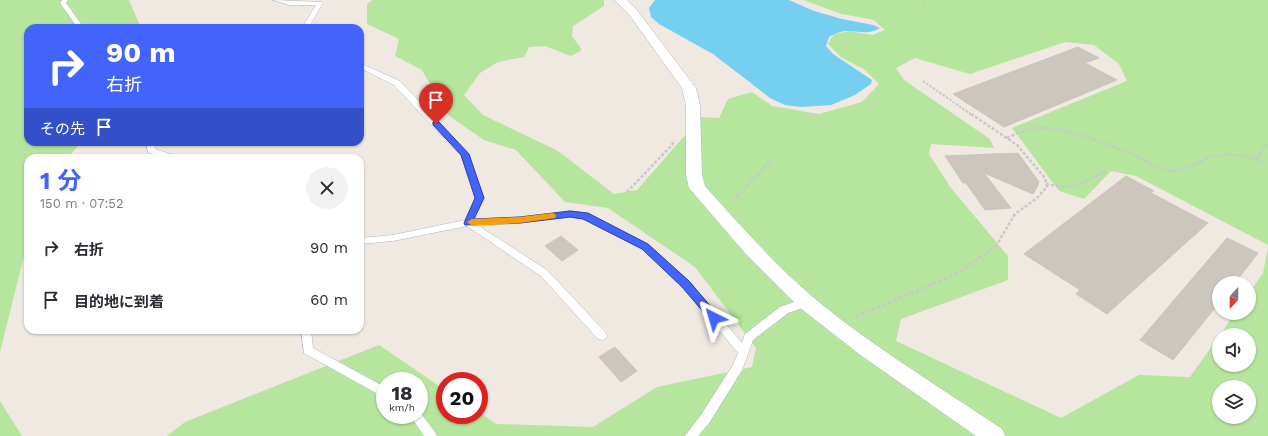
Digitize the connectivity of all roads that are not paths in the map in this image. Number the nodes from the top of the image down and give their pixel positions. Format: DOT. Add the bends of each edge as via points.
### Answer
graph roads {
  1 [pos="65,0"];
  2 [pos="276,0"];
  3 [pos="620,0"];
  4 [pos="78,24"];
  5 [pos="309,24"];
  6 [pos="364,67"];
  7 [pos="150,146"];
  8 [pos="162,154"];
  9 [pos="468,223"];
  10 [pos="364,241"];
  11 [pos="806,302"];
  12 [pos="306,334"];
  13 [pos="602,336"];
  14 [pos="744,352"];
  15 [pos="376,388"];
  16 [pos="423,424"];
  17 [pos="432,436"];
  18 [pos="690,436"];
  19 [pos="994,436"];
  1 -- 4 [label="lane" via="63,3"];
  2 -- 5 [label="lane" via="289,3 320,3"];
  3 -- 11 [label="street" via="632,11 690,88 693,105 694,175 697,188 751,248"];
  6 -- 9 [label="lane" via="397,83 465,154 480,198"];
  7 -- 8 [label="lane" via="151,150"];
  9 -- 10 [label="lane" via="393,238"];
  9 -- 13 [label="lane" via="544,273"];
  9 -- 14 [label="lane" via="570,214 585,216 645,247 686,284"];
  11 -- 14 [label="lane" via="784,310 749,337"];
  11 -- 19 [label="street" via="866,348"];
  12 -- 15 [label="lane" via="308,350"];
  14 -- 18 [label="lane" via="705,419"];
  16 -- 17 [label="lane"];
}
